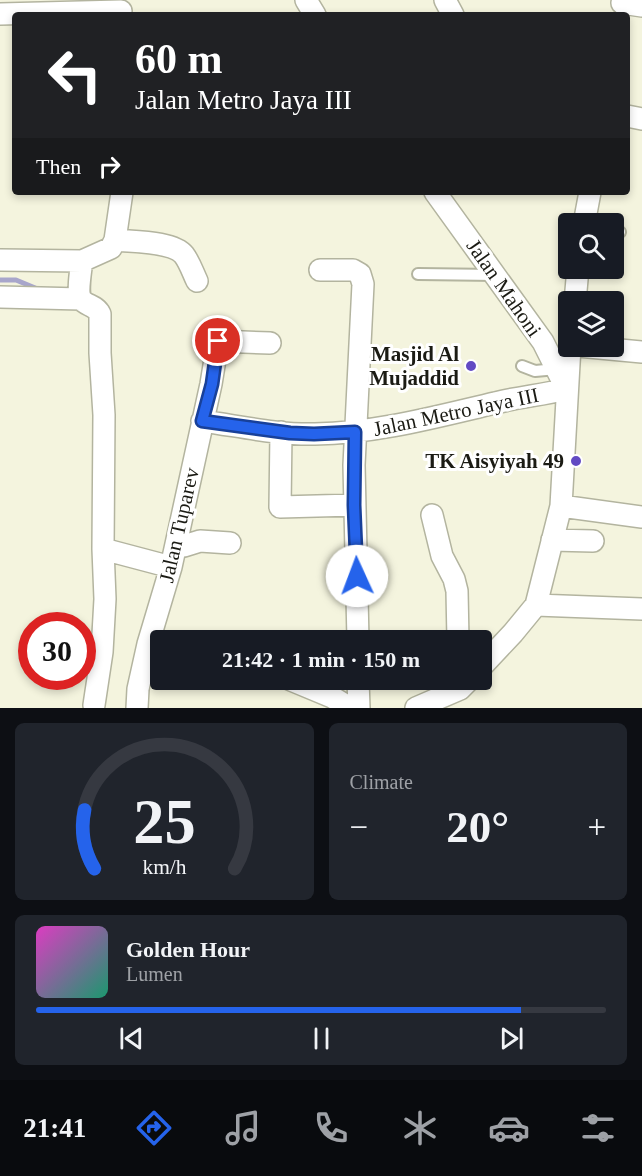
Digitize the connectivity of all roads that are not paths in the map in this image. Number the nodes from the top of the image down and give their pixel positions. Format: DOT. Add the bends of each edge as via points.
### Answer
graph roads {
  1 [pos="121,9"];
  2 [pos="48,12"];
  3 [pos="122,195"];
  4 [pos="437,195"];
  5 [pos="589,195"];
  6 [pos="586,213"];
  7 [pos="115,240"];
  8 [pos="0,260"];
  9 [pos="81,268"];
  10 [pos="320,270"];
  11 [pos="418,274"];
  12 [pos="496,275"];
  13 [pos="197,281"];
  14 [pos="0,297"];
  15 [pos="81,298"];
  16 [pos="270,344"];
  17 [pos="624,350"];
  18 [pos="642,352"];
  19 [pos="567,357"];
  20 [pos="522,366"];
  21 [pos="562,379"];
  22 [pos="202,421"];
  23 [pos="281,432"];
  24 [pos="355,432"];
  25 [pos="354,505"];
  26 [pos="561,506"];
  27 [pos="432,515"];
  28 [pos="642,518"];
  29 [pos="552,540"];
  30 [pos="593,541"];
  31 [pos="230,543"];
  32 [pos="176,546"];
  33 [pos="103,549"];
  34 [pos="171,567"];
  35 [pos="536,605"];
  36 [pos="642,609"];
  37 [pos="157,630"];
  38 [pos="358,630"];
  39 [pos="458,630"];
  40 [pos="492,655"];
  41 [pos="150,656"];
  42 [pos="315,690"];
  43 [pos="358,690"];
  44 [pos="449,690"];
  45 [pos="94,705"];
  46 [pos="137,708"];
  47 [pos="350,708"];
  48 [pos="359,708"];
  49 [pos="416,708"];
  1 -- 2 [label="street"];
  3 -- 7 [label="street"];
  4 -- 12 [label="street, Jalan Mahoni"];
  5 -- 6 [label="street"];
  7 -- 9 [label="street" via="111,248"];
  7 -- 13 [label="street" via="175,247 184,255"];
  8 -- 9 [label="street"];
  9 -- 15 [label="street"];
  10 -- 24 [label="street" via="352,270 360,274 363,284"];
  11 -- 12 [label="lane"];
  12 -- 21 [label="street, Jalan Mahoni" via="543,342"];
  14 -- 15 [label="street"];
  15 -- 33 [label="street" via="100,314"];
  16 -- 22 [label="street, Jalan Tuparev" via="218,341"];
  17 -- 18 [label="street"];
  19 -- 21 [label="street"];
  20 -- 21 [label="lane"];
  21 -- 24 [label="street, Jalan Metro Jaya III" via="504,400 424,421"];
  21 -- 26 [label="street"];
  22 -- 23 [label="street, Jalan Metro Jaya III"];
  22 -- 32 [label="street, Jalan Tuparev"];
  23 -- 24 [label="street, Jalan Metro Jaya III"];
  23 -- 25 [label="street" via="280,507"];
  24 -- 25 [label="street"];
  25 -- 38 [label="street"];
  26 -- 28 [label="street"];
  26 -- 29 [label="street"];
  27 -- 39 [label="street" via="441,556 457,591"];
  29 -- 30 [label="street"];
  29 -- 35 [label="street"];
  31 -- 32 [label="street" via="200,541"];
  32 -- 34 [label="street, Jalan Tuparev"];
  33 -- 34 [label="street"];
  33 -- 45 [label="street" via="105,610"];
  34 -- 37 [label="street, Jalan Tuparev"];
  35 -- 36 [label="street"];
  35 -- 40 [label="street"];
  41 -- 46 [label="street, Jalan Tuparev" via="138,688"];
  42 -- 47 [label="street"];
  43 -- 48 [label="street"];
  44 -- 49 [label="street"];
}
